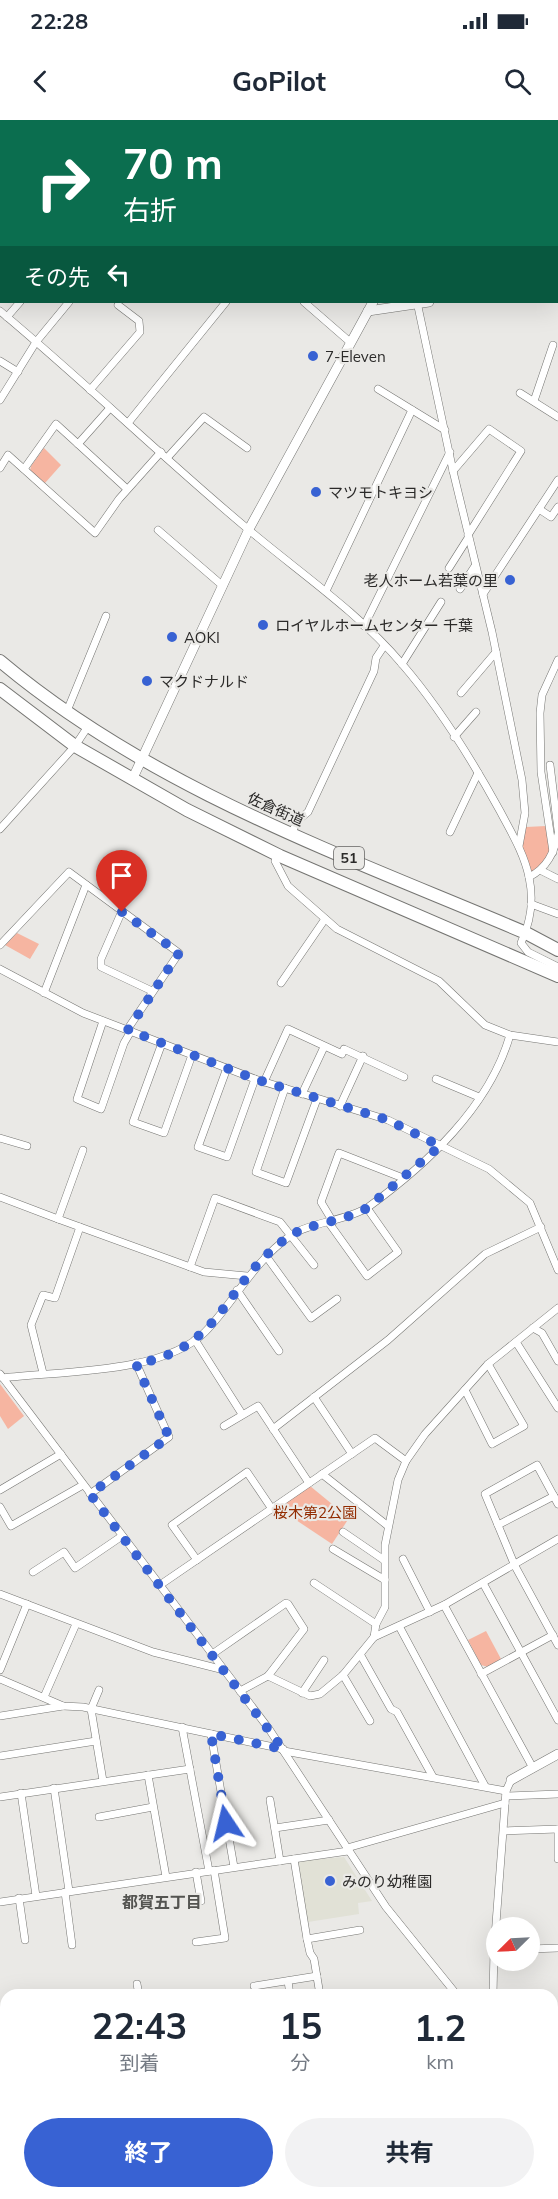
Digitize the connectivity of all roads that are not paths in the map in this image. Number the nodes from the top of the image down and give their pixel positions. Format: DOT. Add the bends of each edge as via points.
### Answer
graph roads {
  1 [pos="19,303"];
  2 [pos="68,303"];
  3 [pos="225,303"];
  4 [pos="305,303"];
  5 [pos="417,303"];
  6 [pos="118,305"];
  7 [pos="371,306"];
  8 [pos="0,311"];
  9 [pos="7,317"];
  10 [pos="36,342"];
  11 [pos="350,342"];
  12 [pos="553,345"];
  13 [pos="0,362"];
  14 [pos="18,372"];
  15 [pos="90,390"];
  16 [pos="378,390"];
  17 [pos="520,393"];
  18 [pos="0,400"];
  19 [pos="534,401"];
  20 [pos="110,408"];
  21 [pos="412,410"];
  22 [pos="558,417"];
  23 [pos="128,423"];
  24 [pos="445,430"];
  25 [pos="78,444"];
  26 [pos="247,447"];
  27 [pos="161,452"];
  28 [pos="450,452"];
  29 [pos="167,458"];
  30 [pos="0,468"];
  31 [pos="24,470"];
  32 [pos="453,471"];
  33 [pos="558,480"];
  34 [pos="127,489"];
  35 [pos="558,507"];
  36 [pos="539,509"];
  37 [pos="249,529"];
  38 [pos="158,530"];
  39 [pos="468,537"];
  40 [pos="475,566"];
  41 [pos="449,568"];
  42 [pos="223,586"];
  43 [pos="460,589"];
  44 [pos="326,591"];
  45 [pos="483,594"];
  46 [pos="441,602"];
  47 [pos="106,616"];
  48 [pos="364,626"];
  49 [pos="384,646"];
  50 [pos="496,652"];
  51 [pos="558,660"];
  52 [pos="0,661"];
  53 [pos="402,664"];
  54 [pos="0,689"];
  55 [pos="461,693"];
  56 [pos="67,711"];
  57 [pos="476,712"];
  58 [pos="89,725"];
  59 [pos="454,737"];
  60 [pos="75,746"];
  61 [pos="144,759"];
  62 [pos="550,765"];
  63 [pos="478,773"];
  64 [pos="132,780"];
  65 [pos="0,829"];
  66 [pos="450,832"];
  67 [pos="558,832"];
  68 [pos="292,833"];
  69 [pos="557,845"];
  70 [pos="519,846"];
  71 [pos="553,852"];
  72 [pos="280,855"];
  73 [pos="542,871"];
  74 [pos="529,877"];
  75 [pos="558,879"];
  76 [pos="86,885"];
  77 [pos="531,904"];
  78 [pos="122,912"];
  79 [pos="558,914"];
  80 [pos="325,919"];
  81 [pos="526,933"];
  82 [pos="0,945"];
  83 [pos="558,950"];
  84 [pos="558,967"];
  85 [pos="0,969"];
  86 [pos="558,976"];
  87 [pos="281,983"];
  88 [pos="152,991"];
  89 [pos="44,993"];
  90 [pos="103,1021"];
  91 [pos="129,1031"];
  92 [pos="510,1035"];
  93 [pos="558,1042"];
  94 [pos="162,1043"];
  95 [pos="324,1047"];
  96 [pos="192,1055"];
  97 [pos="363,1056"];
  98 [pos="227,1068"];
  99 [pos="404,1077"];
  100 [pos="255,1079"];
  101 [pos="436,1079"];
  102 [pos="264,1082"];
  103 [pos="285,1088"];
  104 [pos="302,1094"];
  105 [pos="479,1097"];
  106 [pos="317,1099"];
  107 [pos="340,1106"];
  108 [pos="0,1138"];
  109 [pos="27,1146"];
  110 [pos="440,1146"];
  111 [pos="83,1150"];
  112 [pos="403,1178"];
  113 [pos="0,1197"];
  114 [pos="367,1208"];
  115 [pos="58,1219"];
  116 [pos="331,1222"];
  117 [pos="80,1227"];
  118 [pos="541,1227"];
  119 [pos="291,1235"];
  120 [pos="266,1256"];
  121 [pos="314,1265"];
  122 [pos="190,1267"];
  123 [pos="558,1269"];
  124 [pos="247,1276"];
  125 [pos="237,1290"];
  126 [pos="337,1299"];
  127 [pos="558,1308"];
  128 [pos="533,1328"];
  129 [pos="195,1340"];
  130 [pos="516,1342"];
  131 [pos="279,1351"];
  132 [pos="558,1361"];
  133 [pos="136,1364"];
  134 [pos="488,1364"];
  135 [pos="43,1373"];
  136 [pos="1,1376"];
  137 [pos="465,1390"];
  138 [pos="314,1397"];
  139 [pos="558,1408"];
  140 [pos="242,1414"];
  141 [pos="224,1426"];
  142 [pos="273,1429"];
  143 [pos="352,1454"];
  144 [pos="61,1455"];
  145 [pos="406,1461"];
  146 [pos="322,1474"];
  147 [pos="309,1483"];
  148 [pos="83,1485"];
  149 [pos="0,1490"];
  150 [pos="90,1494"];
  151 [pos="554,1496"];
  152 [pos="558,1504"];
  153 [pos="0,1507"];
  154 [pos="272,1509"];
  155 [pos="498,1525"];
  156 [pos="388,1526"];
  157 [pos="343,1532"];
  158 [pos="122,1536"];
  159 [pos="558,1539"];
  160 [pos="333,1548"];
  161 [pos="403,1558"];
  162 [pos="197,1560"];
  163 [pos="384,1560"];
  164 [pos="515,1566"];
  165 [pos="33,1572"];
  166 [pos="385,1580"];
  167 [pos="314,1583"];
  168 [pos="483,1583"];
  169 [pos="160,1585"];
  170 [pos="0,1594"];
  171 [pos="27,1604"];
  172 [pos="444,1605"];
  173 [pos="430,1612"];
  174 [pos="76,1624"];
  175 [pos="376,1624"];
  176 [pos="399,1626"];
  177 [pos="553,1635"];
  178 [pos="374,1637"];
  179 [pos="558,1645"];
  180 [pos="521,1652"];
  181 [pos="360,1654"];
  182 [pos="211,1655"];
  183 [pos="324,1660"];
  184 [pos="0,1670"];
  185 [pos="224,1670"];
  186 [pos="481,1674"];
  187 [pos="343,1675"];
  188 [pos="268,1676"];
  189 [pos="0,1679"];
  190 [pos="99,1690"];
  191 [pos="240,1691"];
  192 [pos="302,1693"];
  193 [pos="44,1697"];
  194 [pos="63,1706"];
  195 [pos="91,1709"];
  196 [pos="0,1716"];
  197 [pos="558,1720"];
  198 [pos="370,1721"];
  199 [pos="182,1727"];
  200 [pos="211,1734"];
  201 [pos="96,1741"];
  202 [pos="284,1750"];
  203 [pos="558,1754"];
  204 [pos="0,1756"];
  205 [pos="533,1768"];
  206 [pos="190,1769"];
  207 [pos="148,1775"];
  208 [pos="433,1778"];
  209 [pos="511,1780"];
  210 [pos="103,1782"];
  211 [pos="485,1786"];
  212 [pos="54,1788"];
  213 [pos="21,1793"];
  214 [pos="558,1794"];
  215 [pos="0,1797"];
  216 [pos="506,1797"];
  217 [pos="270,1800"];
  218 [pos="153,1807"];
  219 [pos="99,1817"];
  220 [pos="329,1820"];
  221 [pos="275,1828"];
  222 [pos="558,1829"];
  223 [pos="504,1831"];
  224 [pos="348,1850"];
  225 [pos="294,1859"];
  226 [pos="558,1859"];
  227 [pos="280,1861"];
  228 [pos="234,1867"];
  229 [pos="212,1870"];
  230 [pos="196,1872"];
  231 [pos="166,1877"];
  232 [pos="67,1891"];
  233 [pos="36,1896"];
  234 [pos="19,1898"];
  235 [pos="201,1901"];
  236 [pos="0,1902"];
  237 [pos="497,1917"];
  238 [pos="360,1930"];
  239 [pos="307,1939"];
  240 [pos="25,1940"];
  241 [pos="72,1944"];
  242 [pos="200,1944"];
  243 [pos="558,1948"];
  244 [pos="540,1949"];
  245 [pos="495,1971"];
  246 [pos="317,1977"];
  247 [pos="288,1981"];
  248 [pos="137,1984"];
  249 [pos="254,1986"];
  250 [pos="138,1989"];
  251 [pos="289,1989"];
  252 [pos="319,1989"];
  253 [pos="452,1989"];
  254 [pos="494,1989"];
  1 -- 9 [label="street"];
  2 -- 10 [label="street"];
  3 -- 23 [label="street"];
  4 -- 11 [label="street"];
  5 -- 7 [label="street"];
  5 -- 24 [label="street"];
  6 -- 15 [label="street" via="139,321 140,332"];
  7 -- 11 [label="street"];
  8 -- 9 [label="street"];
  9 -- 10 [label="street"];
  10 -- 14 [label="street"];
  10 -- 15 [label="street"];
  11 -- 37 [label="street"];
  12 -- 19 [label="street"];
  13 -- 14 [label="street"];
  14 -- 18 [label="street"];
  15 -- 20 [label="street"];
  16 -- 21 [label="street"];
  17 -- 19 [label="street"];
  19 -- 22 [label="street"];
  20 -- 23 [label="street"];
  20 -- 25 [label="street"];
  21 -- 24 [label="street"];
  21 -- 44 [label="street"];
  23 -- 27 [label="street"];
  24 -- 28 [label="street"];
  25 -- 31 [label="street" via="56,424"];
  25 -- 34 [label="street"];
  26 -- 29 [label="street" via="204,417"];
  27 -- 29 [label="street"];
  27 -- 34 [label="street"];
  28 -- 32 [label="street"];
  28 -- 48 [label="street"];
  29 -- 37 [label="street"];
  30 -- 31 [label="street" via="8,455"];
  31 -- 34 [label="street" via="95,533"];
  32 -- 39 [label="street"];
  32 -- 39 [label="street" via="489,429 521,452"];
  33 -- 36 [label="street"];
  35 -- 36 [label="street" via="551,517"];
  36 -- 45 [label="street"];
  37 -- 42 [label="street"];
  37 -- 44 [label="street"];
  38 -- 42 [label="street"];
  39 -- 40 [label="street"];
  39 -- 41 [label="street"];
  40 -- 43 [label="street"];
  40 -- 45 [label="street"];
  42 -- 61 [label="street"];
  44 -- 48 [label="street"];
  45 -- 50 [label="street"];
  46 -- 53 [label="street"];
  47 -- 56 [label="street"];
  48 -- 49 [label="street"];
  49 -- 53 [label="street"];
  49 -- 68 [label="street" via="309,812 297,821"];
  50 -- 55 [label="street"];
  50 -- 70 [label="street" via="522,780 525,813"];
  51 -- 71 [label="street" via="542,695 540,713 541,772"];
  52 -- 56 [label="highway, 佐倉街道 / 51"];
  53 -- 59 [label="street"];
  54 -- 60 [label="highway, 51"];
  56 -- 58 [label="highway, 佐倉街道 / 51"];
  57 -- 59 [label="street"];
  58 -- 60 [label="street"];
  58 -- 61 [label="highway, 佐倉街道 / 51"];
  59 -- 63 [label="street"];
  60 -- 64 [label="highway, 51"];
  60 -- 65 [label="street"];
  61 -- 64 [label="street"];
  61 -- 68 [label="highway, 佐倉街道 / 51" via="191,786"];
  62 -- 67 [label="street"];
  63 -- 66 [label="street"];
  63 -- 70 [label="street"];
  64 -- 72 [label="highway, 51"];
  67 -- 69 [label="street"];
  68 -- 81 [label="highway, 佐倉街道 / 51"];
  69 -- 71 [label="street"];
  70 -- 74 [label="street"];
  71 -- 73 [label="street"];
  72 -- 80 [label="street" via="275,861 288,886"];
  72 -- 86 [label="highway, 51"];
  73 -- 74 [label="street"];
  73 -- 75 [label="street"];
  74 -- 77 [label="street"];
  76 -- 78 [label="street"];
  76 -- 82 [label="street" via="69,872"];
  76 -- 89 [label="street"];
  77 -- 79 [label="street"];
  77 -- 81 [label="street" via="531,923"];
  78 -- 88 [label="street" via="101,958 101,967"];
  78 -- 88 [label="street" via="179,953"];
  80 -- 87 [label="street"];
  80 -- 92 [label="street" via="355,939 440,981 485,1025"];
  81 -- 83 [label="highway, 佐倉街道 / 51"];
  81 -- 84 [label="street" via="521,943 528,952"];
  85 -- 89 [label="street"];
  88 -- 91 [label="street"];
  89 -- 90 [label="street"];
  90 -- 91 [label="street"];
  90 -- 91 [label="street" via="77,1099 101,1109"];
  91 -- 94 [label="street"];
  92 -- 93 [label="street"];
  92 -- 105 [label="street" via="500,1062"];
  94 -- 96 [label="street"];
  94 -- 96 [label="street" via="133,1122 164,1133"];
  95 -- 97 [label="street"];
  95 -- 102 [label="street" via="288,1029"];
  95 -- 104 [label="street"];
  96 -- 98 [label="street"];
  97 -- 99 [label="street"];
  97 -- 107 [label="street"];
  98 -- 100 [label="street"];
  98 -- 100 [label="street" via="198,1147 227,1157"];
  100 -- 102 [label="street"];
  101 -- 105 [label="street"];
  102 -- 103 [label="street"];
  103 -- 104 [label="street"];
  103 -- 106 [label="street" via="256,1172 286,1183"];
  104 -- 106 [label="street"];
  105 -- 110 [label="street"];
  106 -- 107 [label="street"];
  107 -- 110 [label="street" via="388,1120"];
  108 -- 109 [label="street"];
  110 -- 112 [label="street"];
  110 -- 118 [label="street" via="504,1179 530,1203"];
  111 -- 115 [label="street"];
  112 -- 114 [label="street"];
  112 -- 116 [label="street" via="339,1153 321,1202"];
  113 -- 115 [label="street"];
  114 -- 116 [label="street"];
  114 -- 116 [label="street" via="398,1252 368,1276"];
  115 -- 117 [label="street"];
  116 -- 119 [label="street"];
  117 -- 122 [label="street"];
  117 -- 135 [label="street" via="55,1298 43,1295 31,1325"];
  118 -- 123 [label="street"];
  118 -- 138 [label="street" via="485,1254 388,1340"];
  119 -- 120 [label="street"];
  119 -- 121 [label="street"];
  119 -- 122 [label="street" via="273,1218 215,1198"];
  120 -- 124 [label="street"];
  120 -- 126 [label="street" via="311,1318"];
  122 -- 124 [label="street"];
  124 -- 125 [label="street"];
  125 -- 129 [label="street"];
  125 -- 131 [label="street"];
  127 -- 128 [label="street"];
  128 -- 130 [label="street"];
  128 -- 132 [label="street" via="542,1334"];
  129 -- 133 [label="street" via="160,1359"];
  129 -- 140 [label="street"];
  130 -- 134 [label="street"];
  130 -- 139 [label="street"];
  133 -- 135 [label="street"];
  133 -- 150 [label="street" via="169,1437"];
  134 -- 137 [label="street"];
  134 -- 137 [label="street" via="524,1426 492,1444"];
  135 -- 136 [label="street"];
  136 -- 144 [label="street"];
  137 -- 145 [label="street"];
  138 -- 142 [label="street"];
  138 -- 143 [label="street"];
  140 -- 141 [label="street"];
  140 -- 142 [label="street" via="258,1406"];
  142 -- 147 [label="street"];
  143 -- 145 [label="street" via="375,1438"];
  143 -- 146 [label="street"];
  144 -- 148 [label="street"];
  144 -- 149 [label="street"];
  145 -- 156 [label="street"];
  146 -- 147 [label="street"];
  146 -- 156 [label="street"];
  147 -- 154 [label="street"];
  148 -- 150 [label="street"];
  148 -- 153 [label="street" via="11,1526"];
  150 -- 158 [label="street"];
  151 -- 152 [label="street"];
  151 -- 155 [label="street"];
  151 -- 155 [label="street" via="537,1464 485,1494"];
  154 -- 162 [label="street"];
  154 -- 162 [label="street" via="247,1473 172,1525"];
  155 -- 164 [label="street"];
  156 -- 163 [label="street"];
  157 -- 163 [label="street"];
  158 -- 165 [label="street" via="75,1568 64,1552"];
  158 -- 169 [label="street"];
  159 -- 164 [label="street"];
  160 -- 166 [label="street"];
  161 -- 173 [label="street"];
  162 -- 169 [label="street"];
  163 -- 166 [label="street"];
  164 -- 168 [label="street"];
  164 -- 177 [label="street"];
  166 -- 175 [label="street" via="385,1607"];
  167 -- 175 [label="street"];
  168 -- 172 [label="street"];
  168 -- 180 [label="street"];
  169 -- 182 [label="street"];
  170 -- 171 [label="street"];
  171 -- 174 [label="street"];
  171 -- 184 [label="street"];
  172 -- 173 [label="street"];
  172 -- 186 [label="street"];
  173 -- 176 [label="street"];
  174 -- 185 [label="street" via="153,1652"];
  174 -- 193 [label="street"];
  175 -- 178 [label="street"];
  176 -- 178 [label="street"];
  176 -- 211 [label="street"];
  177 -- 179 [label="street"];
  177 -- 180 [label="street"];
  178 -- 181 [label="street"];
  180 -- 186 [label="street"];
  180 -- 197 [label="street"];
  181 -- 187 [label="street"];
  181 -- 208 [label="street"];
  182 -- 185 [label="street"];
  182 -- 188 [label="street" via="286,1604 304,1629"];
  183 -- 192 [label="street"];
  185 -- 191 [label="street"];
  186 -- 205 [label="street"];
  187 -- 192 [label="street" via="320,1694"];
  187 -- 198 [label="street"];
  188 -- 191 [label="street"];
  188 -- 192 [label="street"];
  189 -- 193 [label="street"];
  190 -- 195 [label="street"];
  191 -- 202 [label="street"];
  193 -- 194 [label="street"];
  194 -- 195 [label="street"];
  194 -- 196 [label="street"];
  195 -- 199 [label="street"];
  195 -- 201 [label="street"];
  199 -- 200 [label="street"];
  199 -- 206 [label="street"];
  200 -- 202 [label="street"];
  200 -- 228 [label="street"];
  201 -- 204 [label="street"];
  201 -- 210 [label="street"];
  202 -- 208 [label="street"];
  202 -- 220 [label="street"];
  203 -- 205 [label="street"];
  205 -- 209 [label="street"];
  206 -- 207 [label="street"];
  206 -- 229 [label="street"];
  207 -- 210 [label="street"];
  207 -- 218 [label="street"];
  208 -- 211 [label="street"];
  209 -- 216 [label="street"];
  210 -- 212 [label="street"];
  211 -- 216 [label="street"];
  212 -- 213 [label="street"];
  212 -- 232 [label="street"];
  213 -- 215 [label="street"];
  213 -- 233 [label="street"];
  214 -- 216 [label="street"];
  216 -- 223 [label="street"];
  216 -- 224 [label="street"];
  217 -- 221 [label="street"];
  218 -- 219 [label="street"];
  218 -- 231 [label="street"];
  220 -- 221 [label="street"];
  220 -- 224 [label="street"];
  221 -- 227 [label="street"];
  222 -- 223 [label="street"];
  222 -- 226 [label="street"];
  223 -- 237 [label="street"];
  224 -- 225 [label="street"];
  224 -- 253 [label="street" via="386,1907"];
  225 -- 227 [label="street"];
  225 -- 239 [label="street"];
  227 -- 228 [label="street"];
  228 -- 229 [label="street"];
  229 -- 230 [label="street"];
  229 -- 242 [label="street" via="225,1938"];
  230 -- 231 [label="street"];
  230 -- 235 [label="street"];
  231 -- 232 [label="street"];
  232 -- 233 [label="street"];
  232 -- 241 [label="street"];
  233 -- 234 [label="street"];
  234 -- 236 [label="street"];
  234 -- 240 [label="street"];
  238 -- 239 [label="street"];
  239 -- 246 [label="street"];
  243 -- 244 [label="street"];
  245 -- 254 [label="street"];
  246 -- 247 [label="street"];
  246 -- 252 [label="street"];
  247 -- 249 [label="street"];
  247 -- 251 [label="street"];
  248 -- 250 [label="street"];
}
